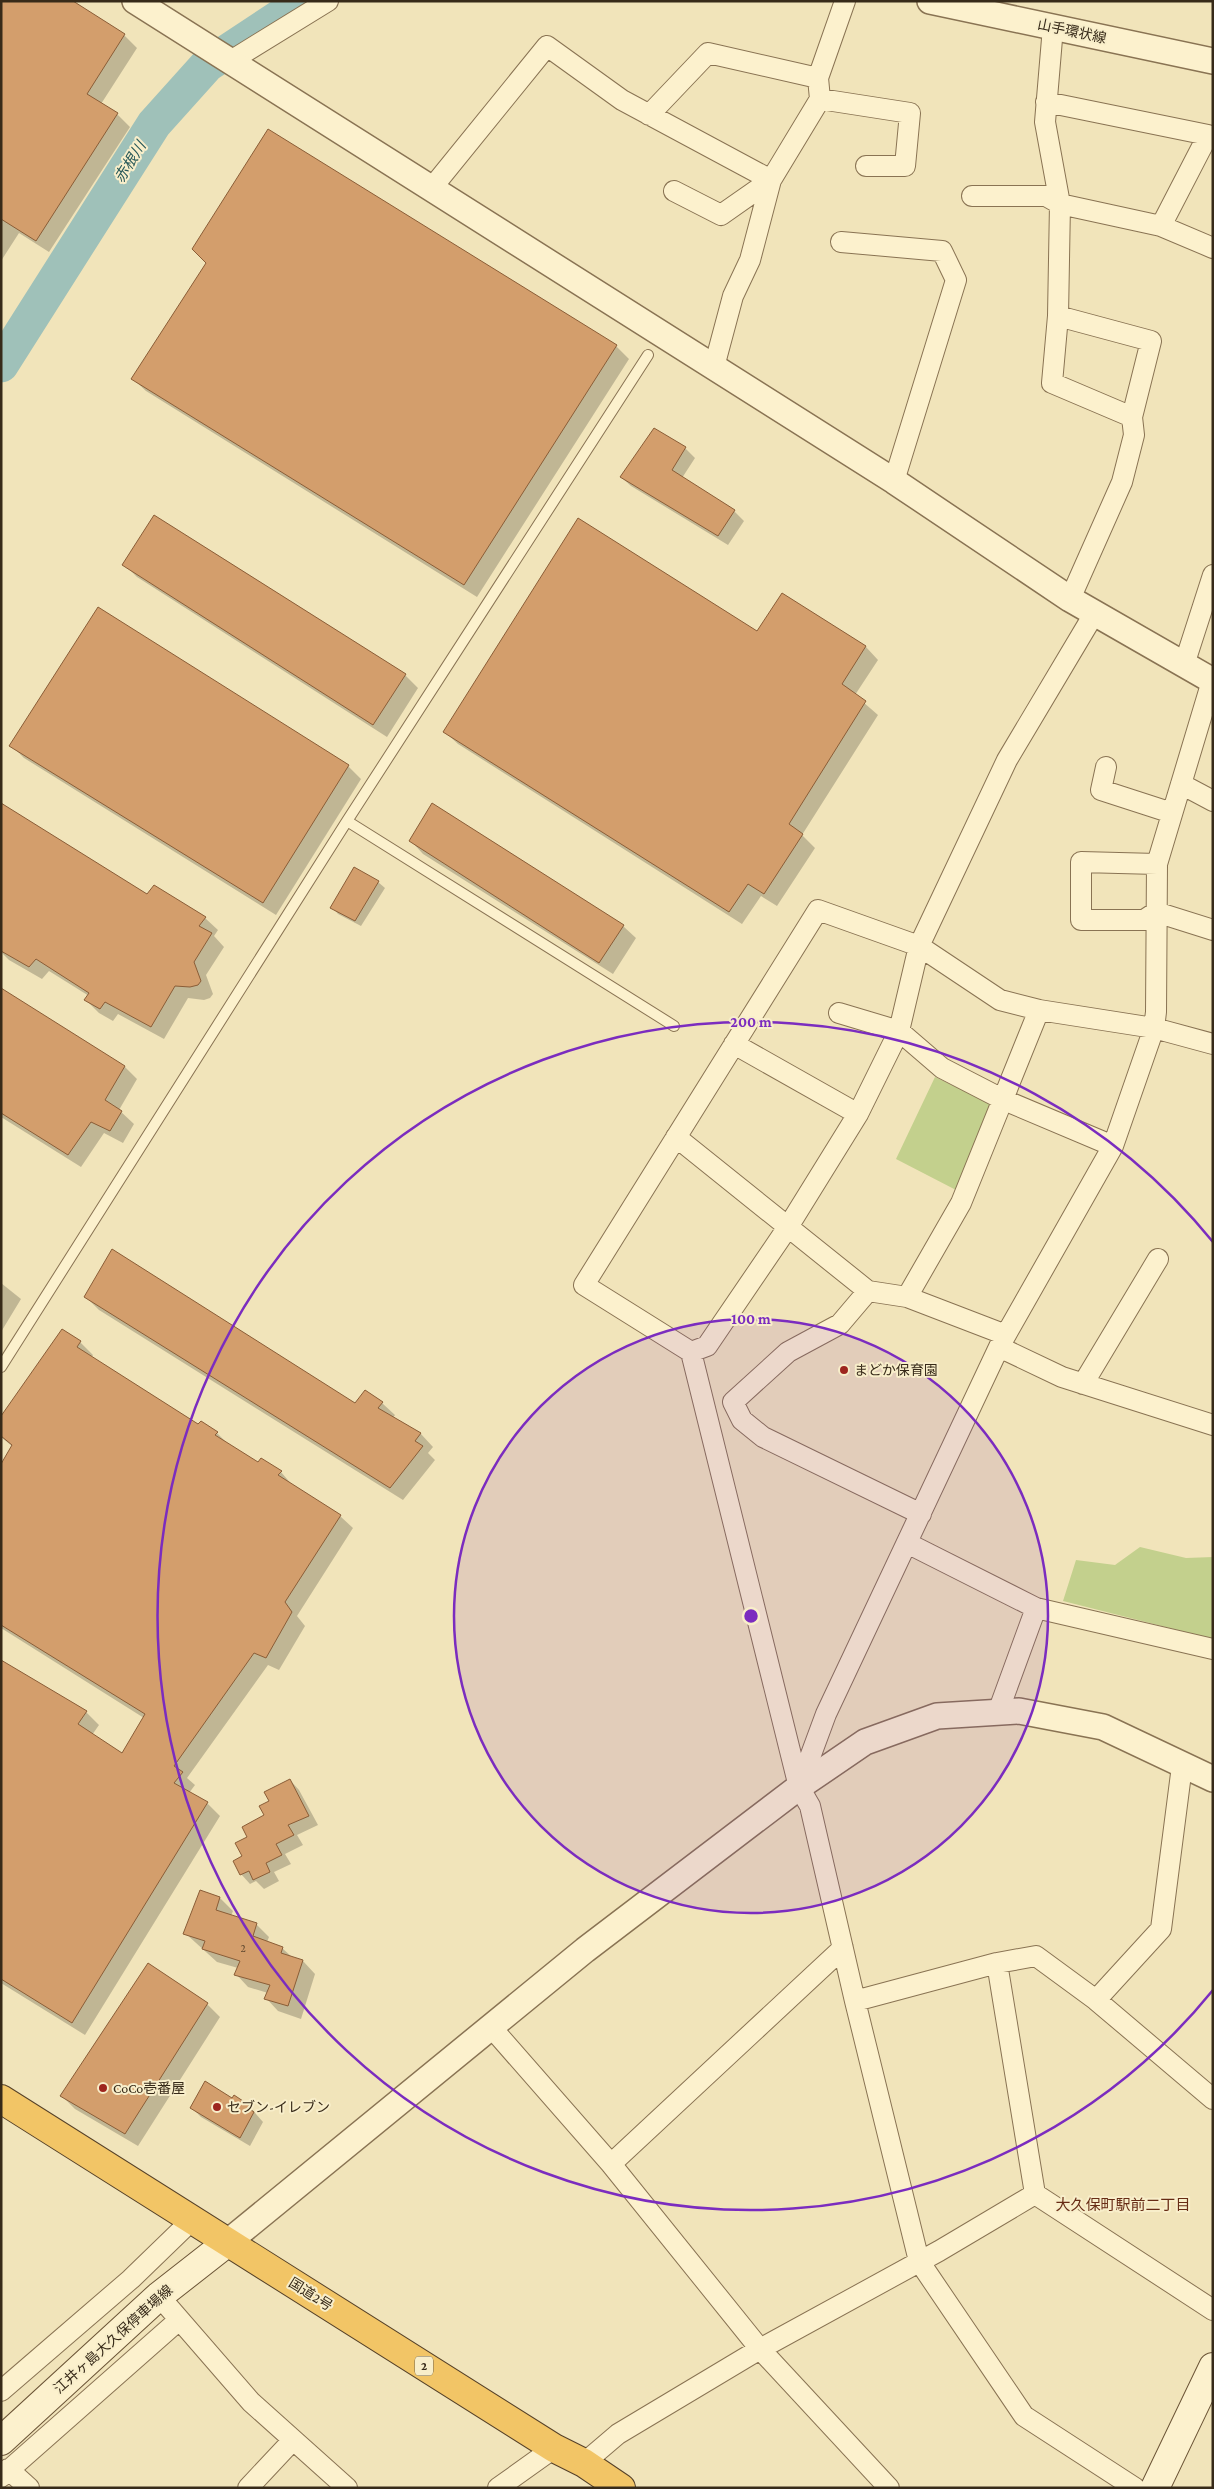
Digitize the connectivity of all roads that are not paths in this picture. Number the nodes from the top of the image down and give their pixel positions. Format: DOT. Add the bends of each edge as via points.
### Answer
graph roads {
  1 [pos="135,1"];
  2 [pos="328,1"];
  3 [pos="845,1"];
  4 [pos="930,1"];
  5 [pos="1053,27"];
  6 [pos="1213,61"];
  7 [pos="229,62"];
  8 [pos="818,78"];
  9 [pos="820,99"];
  10 [pos="1046,102"];
  11 [pos="650,115"];
  12 [pos="866,166"];
  13 [pos="771,180"];
  14 [pos="430,189"];
  15 [pos="674,190"];
  16 [pos="972,196"];
  17 [pos="1060,204"];
  18 [pos="1161,226"];
  19 [pos="841,242"];
  20 [pos="1213,248"];
  21 [pos="1058,316"];
  22 [pos="648,356"];
  23 [pos="714,367"];
  24 [pos="1132,417"];
  25 [pos="894,480"];
  26 [pos="1213,575"];
  27 [pos="1070,599"];
  28 [pos="1094,614"];
  29 [pos="1184,665"];
  30 [pos="1212,681"];
  31 [pos="1106,767"];
  32 [pos="1181,784"];
  33 [pos="1213,800"];
  34 [pos="1172,813"];
  35 [pos="347,821"];
  36 [pos="1157,864"];
  37 [pos="1156,912"];
  38 [pos="1213,930"];
  39 [pos="920,946"];
  40 [pos="1039,1010"];
  41 [pos="839,1013"];
  42 [pos="674,1026"];
  43 [pos="1154,1028"];
  44 [pos="898,1031"];
  45 [pos="734,1044"];
  46 [pos="1213,1044"];
  47 [pos="1004,1100"];
  48 [pos="858,1114"];
  49 [pos="676,1137"];
  50 [pos="1113,1146"];
  51 [pos="788,1227"];
  52 [pos="1158,1260"];
  53 [pos="868,1291"];
  54 [pos="907,1297"];
  55 [pos="1003,1341"];
  56 [pos="691,1352"];
  57 [pos="1,1367"];
  58 [pos="1083,1384"];
  59 [pos="742,1420"];
  60 [pos="1213,1425"];
  61 [pos="709,1426"];
  62 [pos="921,1514"];
  63 [pos="907,1543"];
  64 [pos="1036,1608"];
  65 [pos="1213,1649"];
  66 [pos="998,1712"];
  67 [pos="1182,1766"];
  68 [pos="1213,1779"];
  69 [pos="799,1787"];
  70 [pos="842,1948"];
  71 [pos="997,1963"];
  72 [pos="1096,2000"];
  73 [pos="855,2001"];
  74 [pos="491,2027"];
  75 [pos="1,2099"];
  76 [pos="1213,2099"];
  77 [pos="611,2164"];
  78 [pos="1035,2194"];
  79 [pos="193,2219"];
  80 [pos="228,2242"];
  81 [pos="919,2261"];
  82 [pos="159,2296"];
  83 [pos="1213,2310"];
  84 [pos="179,2320"];
  85 [pos="760,2349"];
  86 [pos="1213,2367"];
  87 [pos="1,2392"];
  88 [pos="294,2440"];
  89 [pos="1,2441"];
  90 [pos="554,2448"];
  91 [pos="584,2463"];
  92 [pos="5,2473"];
  93 [pos="29,2488"];
  94 [pos="248,2488"];
  95 [pos="347,2488"];
  96 [pos="498,2488"];
  97 [pos="621,2488"];
  98 [pos="889,2488"];
  99 [pos="1135,2488"];
  100 [pos="1154,2488"];
  1 -- 7 [label="street"];
  2 -- 7 [label="street"];
  3 -- 8 [label="street"];
  4 -- 5 [label="street, 山手環状線"];
  5 -- 6 [label="street, 山手環状線"];
  5 -- 10 [label="street"];
  7 -- 14 [label="street"];
  8 -- 9 [label="street"];
  8 -- 11 [label="street" via="708,53"];
  9 -- 12 [label="street" via="910,113 905,166"];
  9 -- 13 [label="street"];
  10 -- 17 [label="street" via="1045,122"];
  10 -- 18 [label="street" via="1208,134"];
  11 -- 13 [label="street"];
  11 -- 14 [label="street" via="622,100 548,46"];
  13 -- 15 [label="street" via="721,214"];
  13 -- 23 [label="street" via="750,260 734,296"];
  14 -- 23 [label="street"];
  16 -- 17 [label="street" via="1046,196"];
  17 -- 18 [label="street"];
  17 -- 21 [label="street"];
  18 -- 20 [label="street"];
  19 -- 25 [label="street" via="942,251 956,280"];
  21 -- 24 [label="street" via="1052,384"];
  21 -- 24 [label="street" via="1151,341"];
  22 -- 35 [label="lane"];
  23 -- 25 [label="street"];
  24 -- 27 [label="street" via="1134,436 1122,482"];
  25 -- 27 [label="street"];
  26 -- 29 [label="street"];
  27 -- 28 [label="street"];
  28 -- 29 [label="street"];
  28 -- 39 [label="street" via="1007,760"];
  29 -- 30 [label="street"];
  30 -- 32 [label="street"];
  31 -- 34 [label="street" via="1101,790"];
  32 -- 33 [label="street"];
  32 -- 34 [label="street"];
  34 -- 36 [label="street"];
  35 -- 42 [label="lane"];
  35 -- 57 [label="lane"];
  36 -- 37 [label="street"];
  36 -- 37 [label="street" via="1081,862 1081,920 1144,920"];
  37 -- 38 [label="street"];
  37 -- 43 [label="street"];
  39 -- 40 [label="street" via="1000,1000"];
  39 -- 44 [label="street"];
  39 -- 45 [label="street" via="818,910"];
  40 -- 43 [label="street"];
  40 -- 47 [label="street"];
  41 -- 44 [label="street"];
  43 -- 46 [label="street"];
  43 -- 50 [label="street"];
  44 -- 47 [label="street" via="942,1068"];
  44 -- 48 [label="street"];
  45 -- 48 [label="street"];
  45 -- 49 [label="street"];
  47 -- 50 [label="street"];
  47 -- 54 [label="street" via="961,1203"];
  48 -- 51 [label="street"];
  49 -- 51 [label="street"];
  49 -- 56 [label="street" via="584,1286"];
  50 -- 55 [label="street"];
  51 -- 53 [label="street"];
  51 -- 56 [label="street" via="707,1346"];
  52 -- 58 [label="street"];
  53 -- 54 [label="street"];
  53 -- 59 [label="street" via="840,1324 788,1352 733,1402"];
  54 -- 55 [label="street"];
  55 -- 58 [label="street" via="1062,1377"];
  55 -- 62 [label="street"];
  56 -- 61 [label="street"];
  58 -- 60 [label="street"];
  59 -- 61 [label="street"];
  59 -- 62 [label="street" via="763,1437"];
  61 -- 69 [label="street"];
  62 -- 63 [label="street"];
  63 -- 64 [label="street"];
  63 -- 69 [label="street" via="826,1714"];
  64 -- 65 [label="street"];
  64 -- 66 [label="street"];
  66 -- 67 [label="street" via="1019,1710 1103,1727"];
  66 -- 69 [label="street" via="938,1716 865,1742"];
  67 -- 68 [label="street"];
  67 -- 72 [label="street" via="1161,1930"];
  69 -- 70 [label="street" via="810,1806"];
  69 -- 74 [label="street" via="585,1950"];
  70 -- 73 [label="street"];
  70 -- 77 [label="street"];
  71 -- 72 [label="street" via="1036,1956"];
  71 -- 73 [label="street"];
  71 -- 78 [label="street"];
  72 -- 76 [label="street"];
  73 -- 81 [label="street"];
  74 -- 77 [label="street"];
  74 -- 80 [label="street"];
  75 -- 79 [label="highway, 国道2号 / 2"];
  77 -- 85 [label="street"];
  78 -- 81 [label="street"];
  78 -- 83 [label="street"];
  79 -- 80 [label="highway, 国道2号 / 2"];
  79 -- 87 [label="street" via="131,2279"];
  80 -- 82 [label="main road, 江井ヶ島大久保停車場線"];
  80 -- 90 [label="highway, 国道2号 / 2"];
  81 -- 85 [label="street"];
  81 -- 99 [label="street" via="1024,2416"];
  82 -- 84 [label="street"];
  82 -- 89 [label="main road, 江井ヶ島大久保停車場線"];
  84 -- 88 [label="street" via="250,2402"];
  84 -- 92 [label="street"];
  85 -- 91 [label="street" via="618,2434"];
  85 -- 98 [label="street"];
  86 -- 100 [label="main road"];
  88 -- 94 [label="street"];
  88 -- 95 [label="street"];
  90 -- 91 [label="highway, 国道2号 / 2"];
  90 -- 96 [label="street"];
  91 -- 97 [label="highway, 国道2号 / 2"];
  92 -- 93 [label="street"];
}
